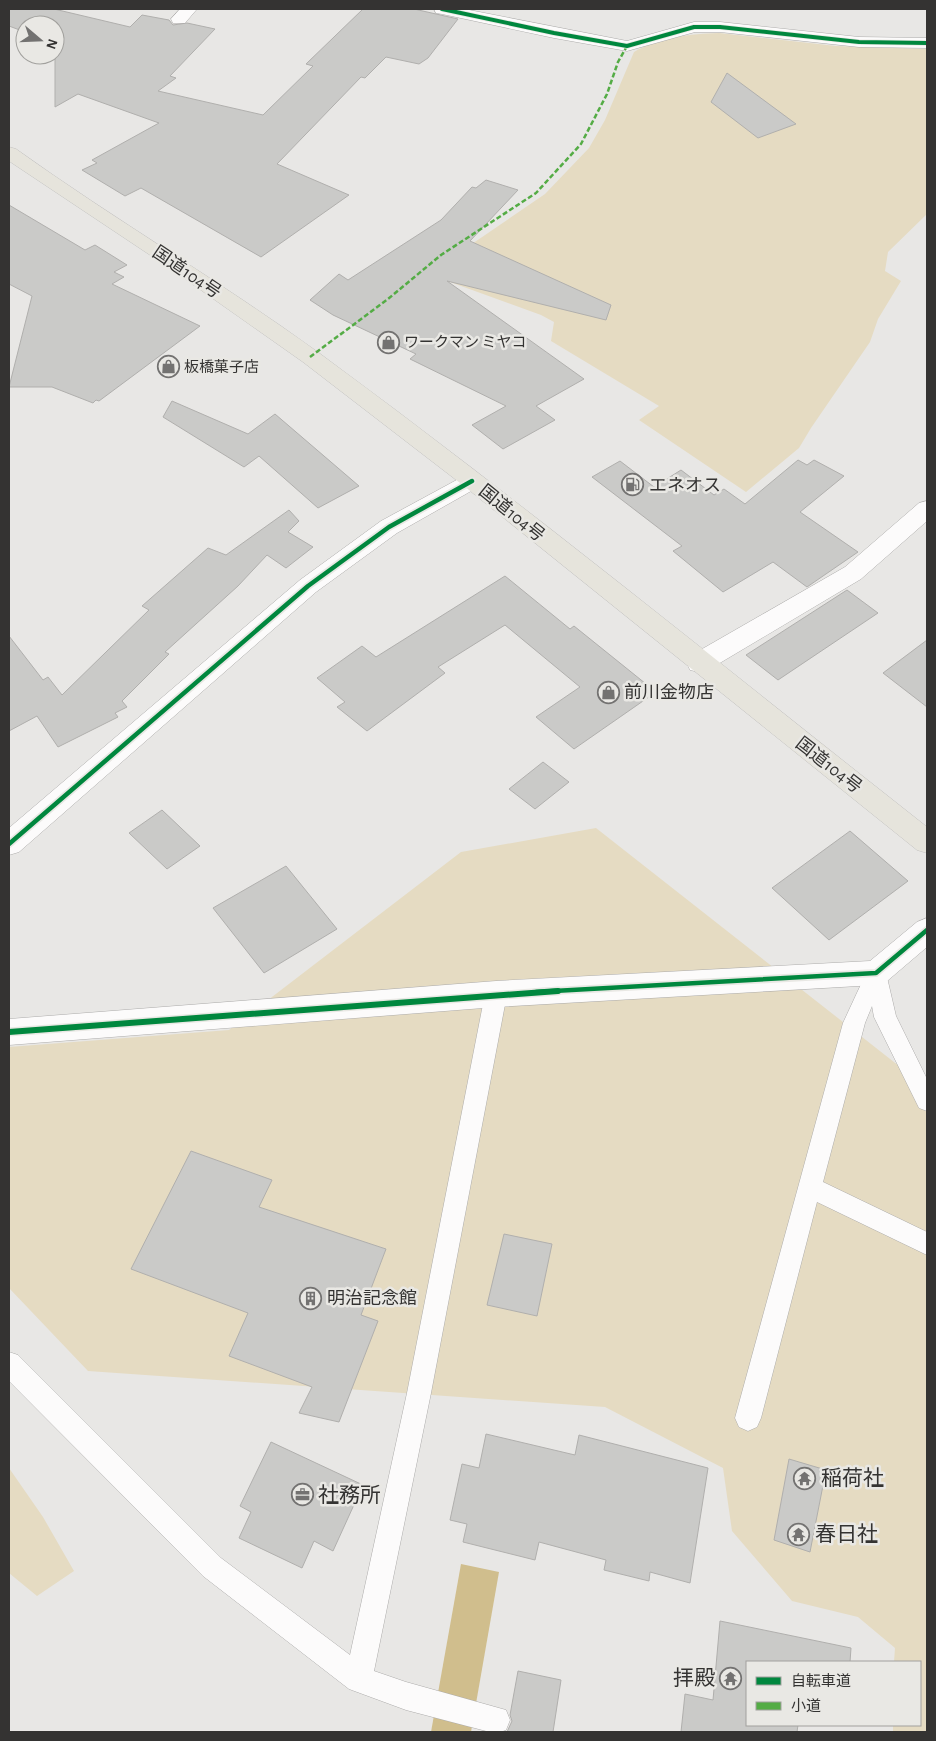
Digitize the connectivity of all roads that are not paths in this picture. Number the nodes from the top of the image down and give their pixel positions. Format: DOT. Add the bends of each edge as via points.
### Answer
graph roads {
  1 [pos="442,9"];
  2 [pos="927,43"];
  3 [pos="9,153"];
  4 [pos="472,481"];
  5 [pos="927,509"];
  6 [pos="700,662"];
  7 [pos="927,842"];
  8 [pos="9,844"];
  9 [pos="927,930"];
  10 [pos="876,973"];
  11 [pos="496,994"];
  12 [pos="9,1032"];
  13 [pos="927,1101"];
  14 [pos="810,1187"];
  15 [pos="927,1244"];
  16 [pos="9,1364"];
  17 [pos="748,1418"];
  18 [pos="359,1679"];
  19 [pos="496,1720"];
  1 -- 2 [label="street" via="627,46 694,27 859,42"];
  3 -- 4 [label="highway, 国道104号" via="310,357"];
  4 -- 6 [label="highway, 国道104号"];
  4 -- 8 [label="street" via="389,527 308,586"];
  5 -- 6 [label="street" via="853,573"];
  6 -- 7 [label="highway, 国道104号"];
  9 -- 10 [label="street"];
  10 -- 11 [label="street"];
  10 -- 13 [label="lane" via="885,1017"];
  10 -- 14 [label="lane" via="854,1024"];
  11 -- 12 [label="street"];
  11 -- 18 [label="lane" via="419,1393"];
  14 -- 15 [label="lane"];
  14 -- 17 [label="lane"];
  16 -- 18 [label="lane" via="212,1567"];
  18 -- 19 [label="lane" via="406,1696"];
}
